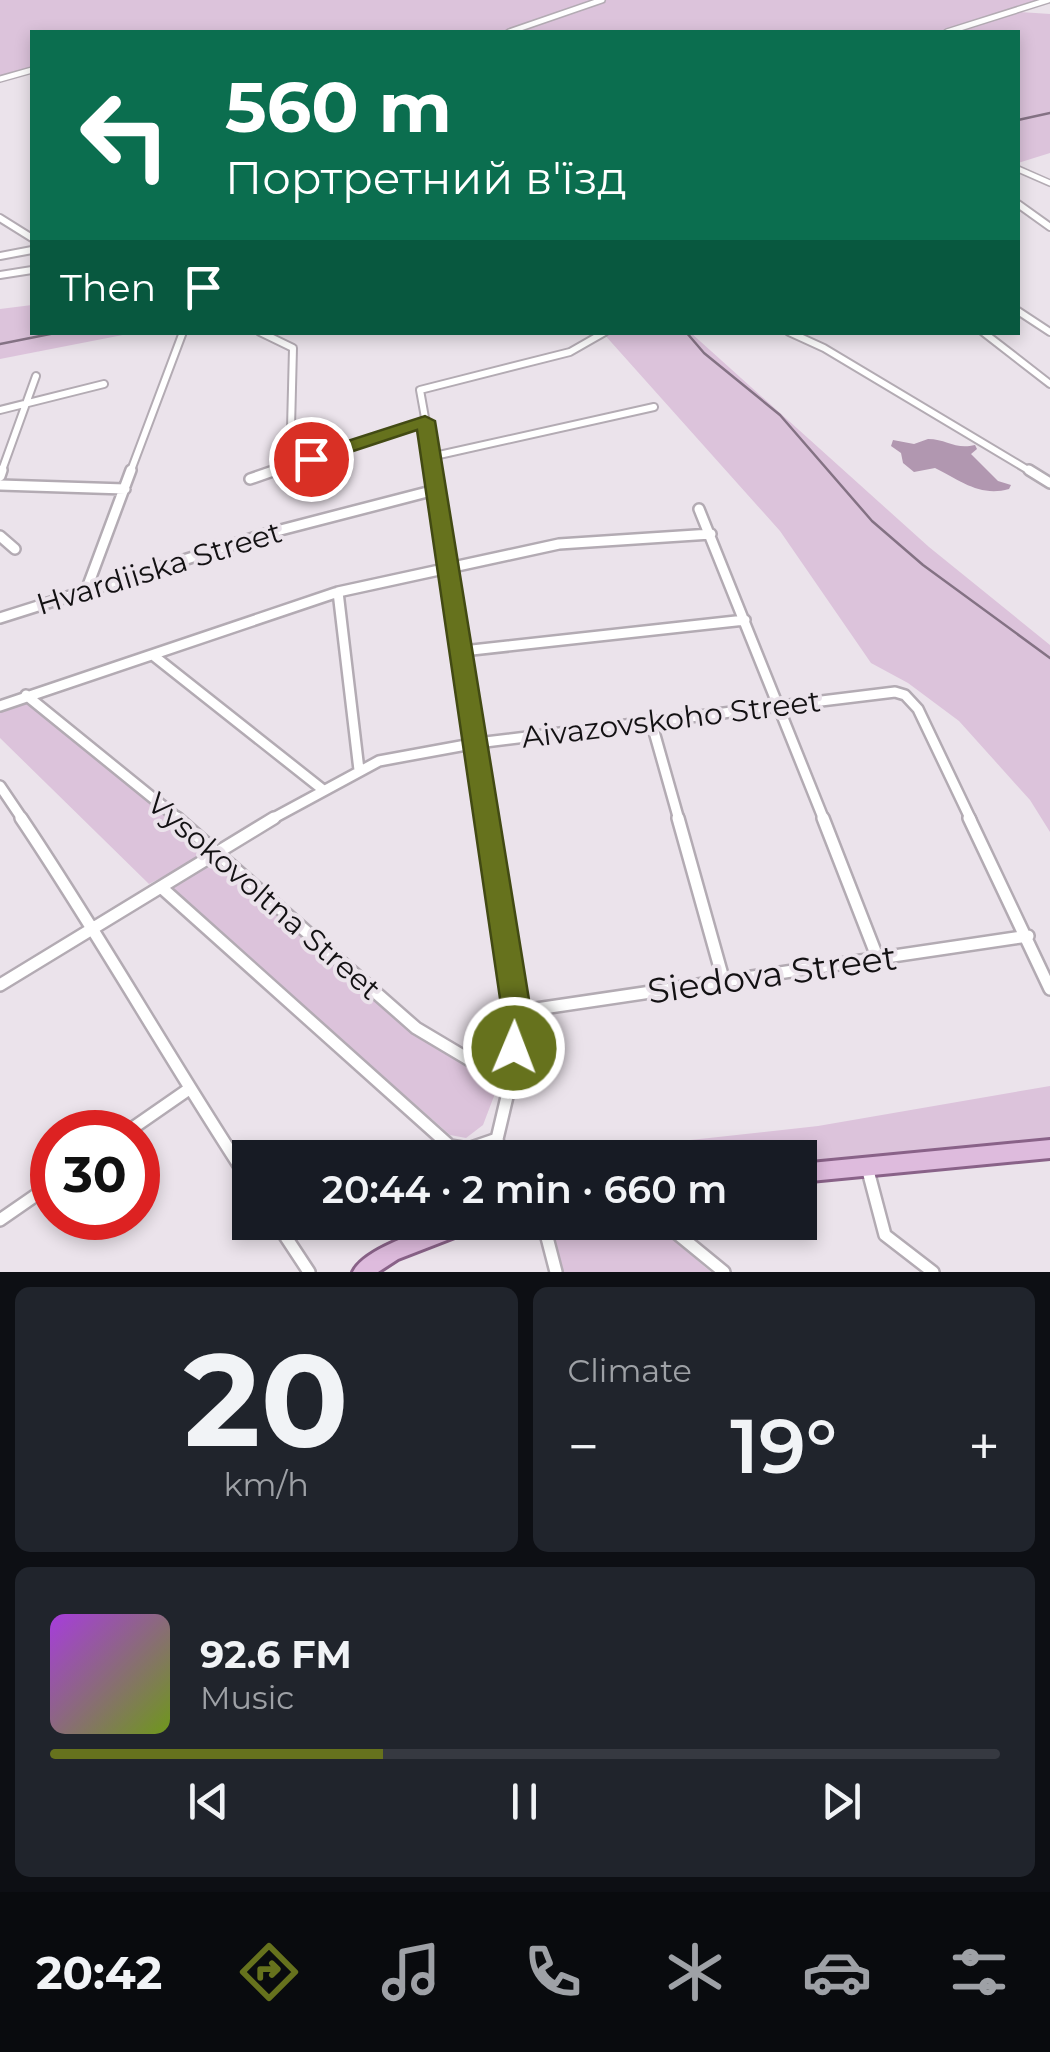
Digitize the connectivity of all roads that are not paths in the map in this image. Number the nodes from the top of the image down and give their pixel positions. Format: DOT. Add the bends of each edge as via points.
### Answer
graph roads {
  1 [pos="602,0"];
  2 [pos="1048,0"];
  3 [pos="515,30"];
  4 [pos="953,30"];
  5 [pos="30,71"];
  6 [pos="0,80"];
  7 [pos="1020,169"];
  8 [pos="1050,183"];
  9 [pos="1020,206"];
  10 [pos="0,218"];
  11 [pos="1050,228"];
  12 [pos="30,237"];
  13 [pos="30,250"];
  14 [pos="0,256"];
  15 [pos="30,270"];
  16 [pos="0,275"];
  17 [pos="1020,312"];
  18 [pos="1050,332"];
  19 [pos="180,335"];
  20 [pos="266,335"];
  21 [pos="601,335"];
  22 [pos="796,335"];
  23 [pos="987,335"];
  24 [pos="36,376"];
  25 [pos="104,384"];
  26 [pos="1050,384"];
  27 [pos="27,402"];
  28 [pos="654,407"];
  29 [pos="0,410"];
  30 [pos="425,421"];
  31 [pos="430,458"];
  32 [pos="311,459"];
  33 [pos="0,476"];
  34 [pos="250,479"];
  35 [pos="1050,483"];
  36 [pos="0,485"];
  37 [pos="125,489"];
  38 [pos="435,490"];
  39 [pos="699,509"];
  40 [pos="711,534"];
  41 [pos="0,536"];
  42 [pos="15,549"];
  43 [pos="450,567"];
  44 [pos="87,588"];
  45 [pos="338,592"];
  46 [pos="0,618"];
  47 [pos="746,620"];
  48 [pos="463,651"];
  49 [pos="154,656"];
  50 [pos="26,695"];
  51 [pos="780,703"];
  52 [pos="0,706"];
  53 [pos="651,721"];
  54 [pos="477,743"];
  55 [pos="359,770"];
  56 [pos="0,786"];
  57 [pos="322,789"];
  58 [pos="221,854"];
  59 [pos="162,888"];
  60 [pos="95,928"];
  61 [pos="1028,936"];
  62 [pos="878,959"];
  63 [pos="724,982"];
  64 [pos="0,985"];
  65 [pos="1050,989"];
  66 [pos="516,1012"];
  67 [pos="510,1084"];
  68 [pos="189,1089"];
  69 [pos="159,1110"];
  70 [pos="497,1139"];
  71 [pos="1050,1149"];
  72 [pos="232,1155"];
  73 [pos="867,1167"];
  74 [pos="817,1172"];
  75 [pos="30,1199"];
  76 [pos="0,1220"];
  77 [pos="288,1240"];
  78 [pos="424,1240"];
  79 [pos="548,1240"];
  80 [pos="685,1240"];
  81 [pos="309,1272"];
  82 [pos="362,1272"];
  83 [pos="556,1272"];
  84 [pos="724,1272"];
  85 [pos="933,1272"];
  1 -- 3 [label="street"];
  2 -- 4 [label="street"];
  5 -- 6 [label="street"];
  7 -- 8 [label="street"];
  9 -- 11 [label="street"];
  10 -- 12 [label="street"];
  13 -- 14 [label="street"];
  15 -- 16 [label="street"];
  17 -- 18 [label="street"];
  19 -- 37 [label="street"];
  20 -- 32 [label="street" via="293,348 291,428"];
  21 -- 30 [label="street" via="570,352 420,390"];
  22 -- 35 [label="street"];
  23 -- 26 [label="street"];
  24 -- 27 [label="street"];
  25 -- 27 [label="street"];
  27 -- 29 [label="street"];
  27 -- 33 [label="street"];
  28 -- 31 [label="street"];
  30 -- 31 [label="street"];
  30 -- 32 [label="street"];
  31 -- 38 [label="street"];
  32 -- 34 [label="street"];
  36 -- 37 [label="street"];
  37 -- 44 [label="street"];
  38 -- 43 [label="street"];
  38 -- 44 [label="street, Hvardiiska Street"];
  39 -- 40 [label="street"];
  40 -- 43 [label="street" via="558,544"];
  40 -- 47 [label="street"];
  41 -- 42 [label="street"];
  43 -- 45 [label="street"];
  43 -- 48 [label="street"];
  44 -- 46 [label="street, Hvardiiska Street"];
  45 -- 49 [label="street"];
  45 -- 55 [label="street"];
  47 -- 48 [label="street"];
  47 -- 51 [label="street"];
  48 -- 54 [label="street"];
  49 -- 50 [label="street"];
  49 -- 57 [label="street"];
  50 -- 52 [label="street"];
  50 -- 58 [label="street, Vysokovoltna Street"];
  51 -- 53 [label="street, Aivazovskoho Street"];
  51 -- 61 [label="street, Aivazovskoho Street" via="905,696 918,709"];
  51 -- 62 [label="street"];
  53 -- 54 [label="street, Aivazovskoho Street"];
  53 -- 63 [label="street"];
  54 -- 55 [label="street, Aivazovskoho Street"];
  54 -- 66 [label="street"];
  55 -- 57 [label="street, Aivazovskoho Street"];
  56 -- 60 [label="street"];
  57 -- 58 [label="street, Aivazovskoho Street"];
  58 -- 59 [label="street, Aivazovskoho Street"];
  58 -- 67 [label="street, Vysokovoltna Street" via="416,1028"];
  59 -- 60 [label="street, Aivazovskoho Street"];
  59 -- 70 [label="street, Vysokovoltna Street" via="450,1146 468,1150"];
  60 -- 64 [label="street, Aivazovskoho Street"];
  60 -- 68 [label="street"];
  61 -- 62 [label="street, Siedova Street"];
  61 -- 65 [label="street"];
  62 -- 63 [label="street, Siedova Street"];
  63 -- 66 [label="street, Siedova Street"];
  66 -- 67 [label="street"];
  67 -- 70 [label="street"];
  68 -- 69 [label="street"];
  68 -- 72 [label="street"];
  71 -- 73 [label="main road"];
  73 -- 74 [label="main road"];
  73 -- 85 [label="street" via="885,1235"];
  75 -- 76 [label="street"];
  77 -- 81 [label="street"];
  78 -- 82 [label="main road"];
  79 -- 83 [label="street"];
  80 -- 84 [label="street"];
}
